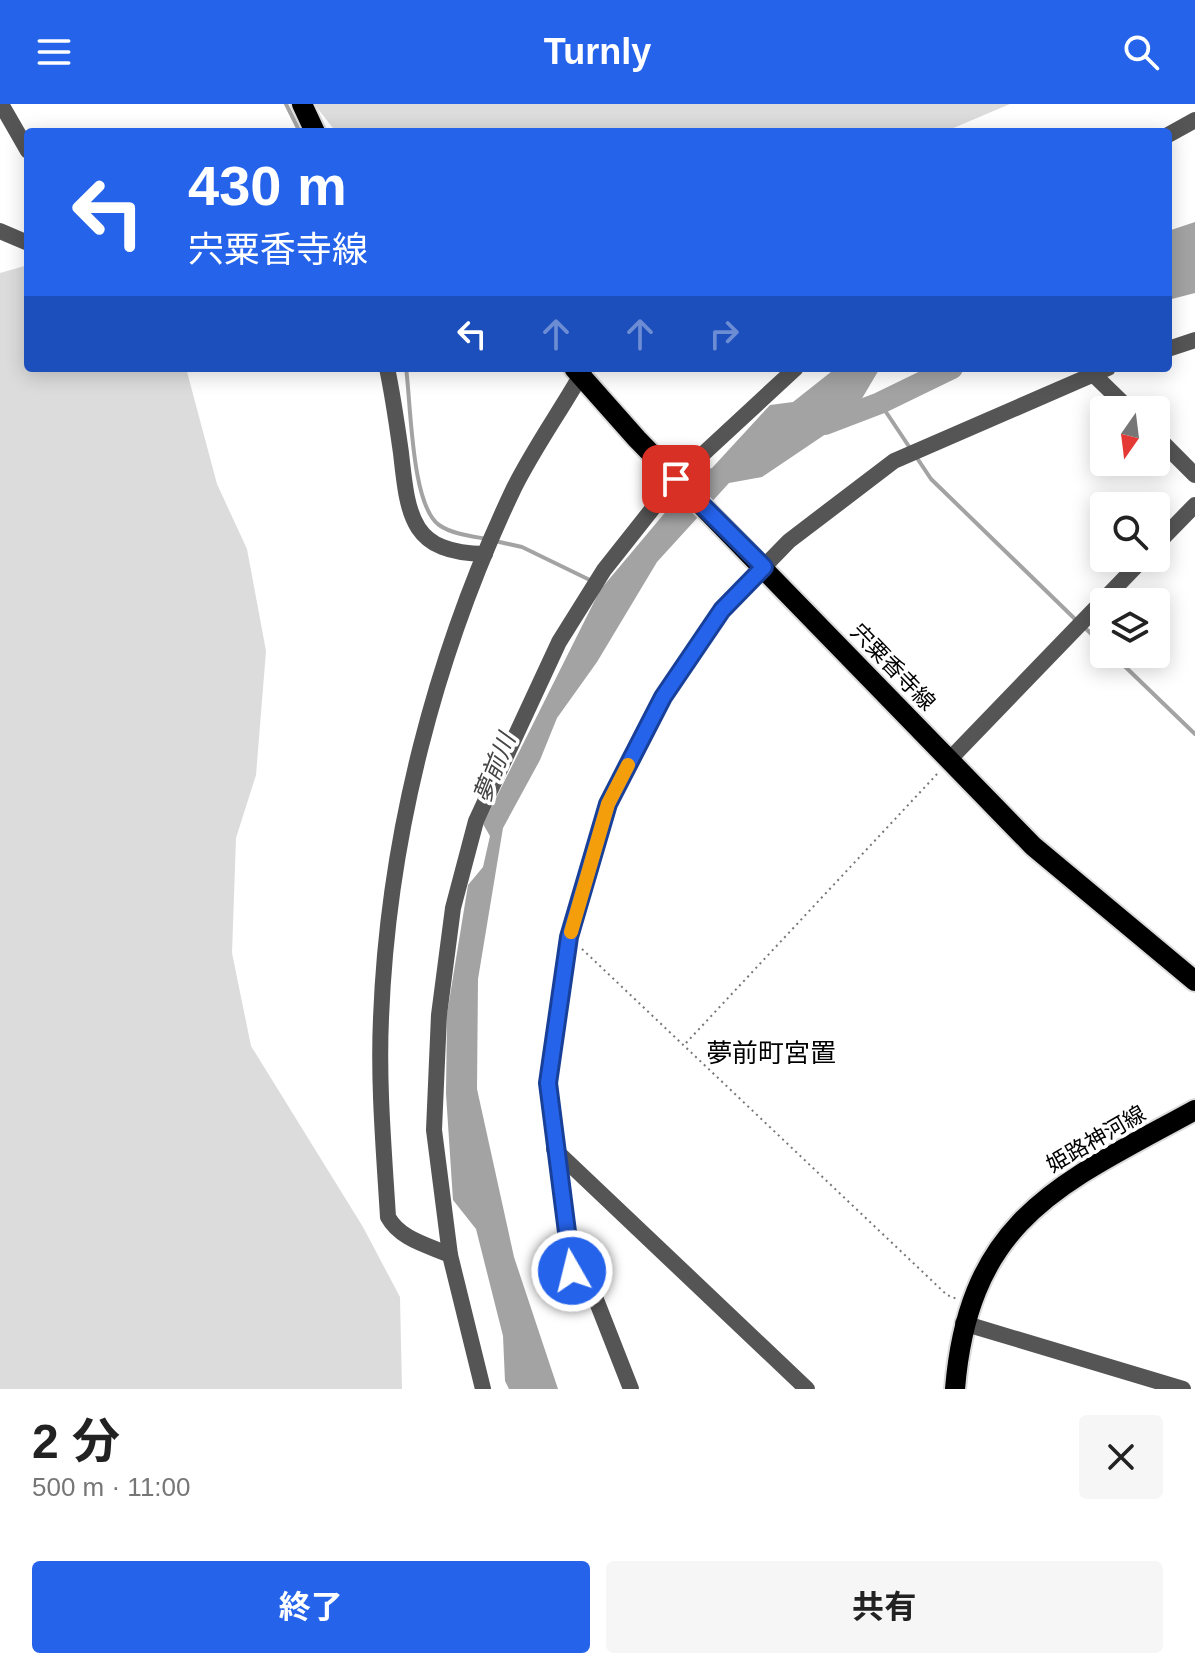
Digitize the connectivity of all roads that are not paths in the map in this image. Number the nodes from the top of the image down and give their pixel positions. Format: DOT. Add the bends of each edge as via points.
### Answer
graph roads {
  1 [pos="1,104"];
  2 [pos="302,104"];
  3 [pos="1195,120"];
  4 [pos="313,128"];
  5 [pos="1172,133"];
  6 [pos="24,144"];
  7 [pos="0,231"];
  8 [pos="24,241"];
  9 [pos="1195,340"];
  10 [pos="1172,348"];
  11 [pos="388,372"];
  12 [pos="578,372"];
  13 [pos="580,372"];
  14 [pos="792,372"];
  15 [pos="1095,372"];
  16 [pos="1102,372"];
  17 [pos="1120,396"];
  18 [pos="1170,450"];
  19 [pos="1195,475"];
  20 [pos="678,481"];
  21 [pos="1195,505"];
  22 [pos="1170,531"];
  23 [pos="485,554"];
  24 [pos="764,567"];
  25 [pos="1130,572"];
  26 [pos="949,760"];
  27 [pos="1195,981"];
  28 [pos="1195,1110"];
  29 [pos="554,1149"];
  30 [pos="450,1255"];
  31 [pos="966,1313"];
  32 [pos="1160,1386"];
  33 [pos="483,1389"];
  34 [pos="631,1389"];
  35 [pos="807,1389"];
  36 [pos="955,1389"];
  37 [pos="1183,1389"];
  1 -- 6 [label="street"];
  2 -- 4 [label="main road"];
  3 -- 5 [label="street"];
  7 -- 8 [label="street"];
  9 -- 10 [label="street"];
  11 -- 23 [label="street" via="406,503 416,528 446,550"];
  12 -- 23 [label="street"];
  13 -- 20 [label="main road, 宍粟香寺線"];
  14 -- 20 [label="street"];
  15 -- 24 [label="street" via="894,461 789,541"];
  16 -- 17 [label="street"];
  18 -- 19 [label="street"];
  20 -- 24 [label="main road, 宍粟香寺線"];
  20 -- 30 [label="street" via="604,570 559,642 476,821 453,908 439,1015 434,1130"];
  21 -- 22 [label="street"];
  23 -- 30 [label="street" via="432,707 412,783 392,889 381,1020 388,1217 394,1228"];
  24 -- 26 [label="main road, 宍粟香寺線"];
  24 -- 29 [label="street" via="722,610 663,697 608,804 569,937 548,1083"];
  25 -- 26 [label="street"];
  26 -- 27 [label="main road, 宍粟香寺線" via="1033,846"];
  28 -- 31 [label="main road, 姫路神河線" via="1049,1195 990,1261"];
  29 -- 34 [label="street" via="572,1271 593,1292"];
  29 -- 35 [label="street"];
  30 -- 33 [label="street"];
  31 -- 32 [label="street"];
  31 -- 36 [label="main road, 姫路神河線"];
  32 -- 37 [label="street"];
}
